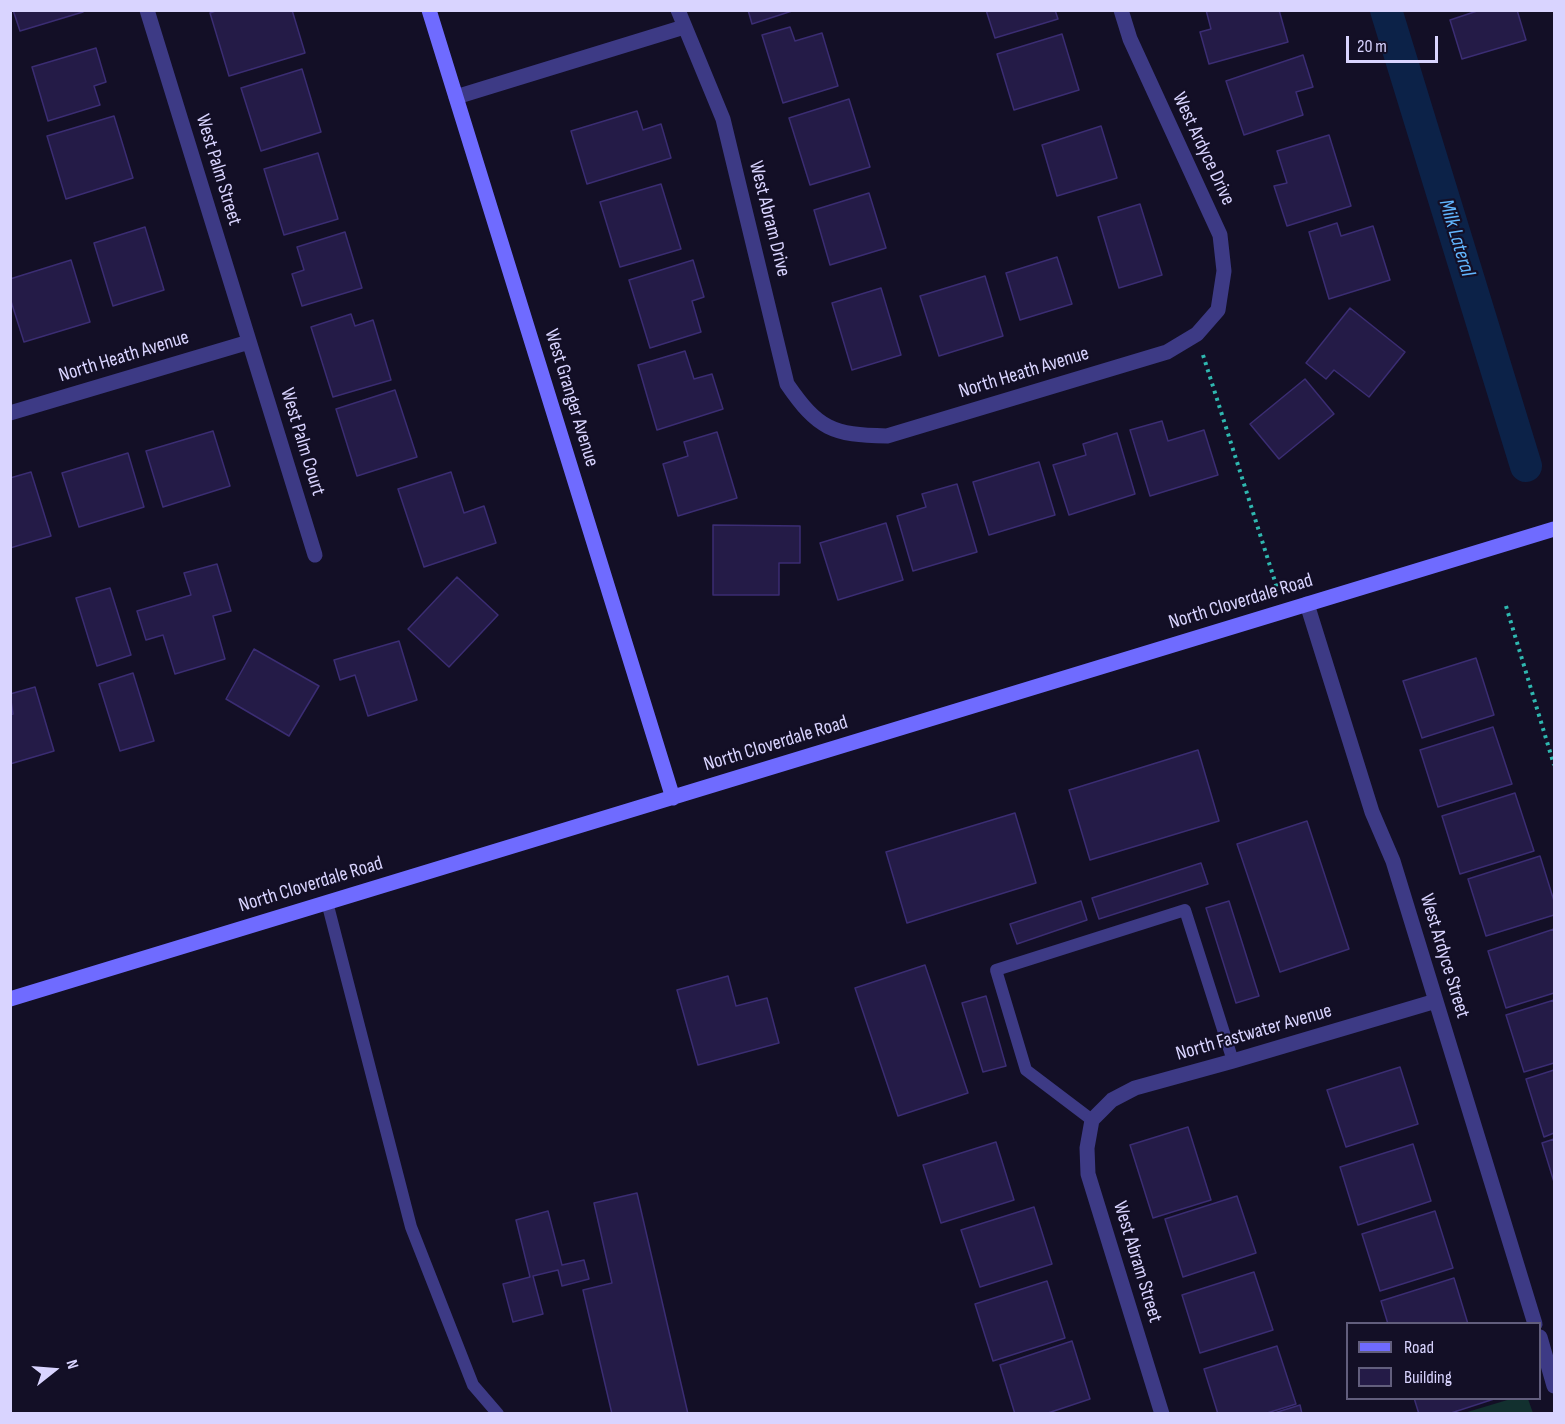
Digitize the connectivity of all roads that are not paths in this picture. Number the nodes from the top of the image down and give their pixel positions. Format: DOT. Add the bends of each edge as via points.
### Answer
graph roads {
  1 [pos="147,10"];
  2 [pos="429,10"];
  3 [pos="678,10"];
  4 [pos="1121,10"];
  5 [pos="684,27"];
  6 [pos="456,97"];
  7 [pos="1218,310"];
  8 [pos="249,342"];
  9 [pos="10,413"];
  10 [pos="828,428"];
  11 [pos="1554,529"];
  12 [pos="315,555"];
  13 [pos="1307,604"];
  14 [pos="673,798"];
  15 [pos="327,902"];
  16 [pos="10,999"];
  17 [pos="1436,1001"];
  18 [pos="1233,1061"];
  19 [pos="1092,1120"];
  20 [pos="1535,1322"];
  21 [pos="1541,1344"];
  22 [pos="1554,1386"];
  23 [pos="498,1413"];
  24 [pos="1162,1413"];
  1 -- 8 [label="street, West Palm Street"];
  2 -- 6 [label="main road, West Granger Avenue"];
  3 -- 5 [label="street, West Abram Drive"];
  4 -- 7 [label="street, West Ardyce Drive" via="1130,39 1220,235 1224,271"];
  5 -- 6 [label="street"];
  5 -- 10 [label="street, West Abram Drive" via="723,118 787,384 805,410"];
  6 -- 14 [label="main road, West Granger Avenue"];
  7 -- 10 [label="street, North Heath Avenue" via="1197,334 1167,352 887,436 857,436"];
  8 -- 9 [label="street, North Heath Avenue"];
  8 -- 12 [label="street, West Palm Court"];
  11 -- 13 [label="main road, North Cloverdale Road"];
  13 -- 14 [label="main road, North Cloverdale Road"];
  13 -- 17 [label="street, West Ardyce Street"];
  14 -- 15 [label="main road, North Cloverdale Road"];
  15 -- 16 [label="main road, North Cloverdale Road"];
  15 -- 23 [label="lane" via="411,1227 473,1386"];
  17 -- 18 [label="street, North Fastwater Avenue"];
  17 -- 20 [label="street, West Ardyce Street"];
  18 -- 19 [label="street, North Fastwater Avenue" via="1135,1088 1112,1101"];
  18 -- 19 [label="lane" via="1185,910 996,970 1026,1070"];
  19 -- 24 [label="street, West Abram Street" via="1088,1174"];
  21 -- 22 [label="street"];
}
